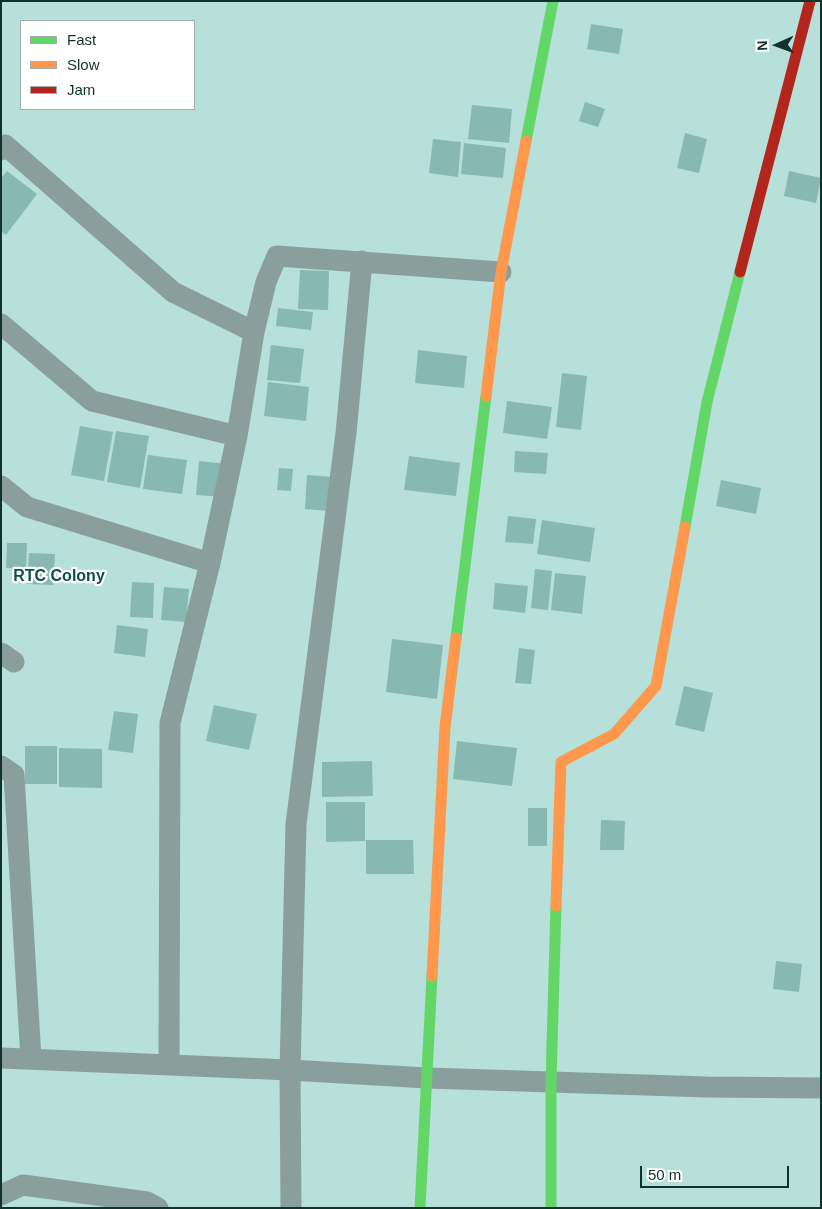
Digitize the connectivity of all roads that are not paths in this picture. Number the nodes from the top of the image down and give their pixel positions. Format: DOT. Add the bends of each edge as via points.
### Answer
graph roads {
  1 [pos="553,1"];
  2 [pos="810,1"];
  3 [pos="1,150"];
  4 [pos="362,261"];
  5 [pos="501,272"];
  6 [pos="1,324"];
  7 [pos="254,332"];
  8 [pos="237,436"];
  9 [pos="1,486"];
  10 [pos="210,563"];
  11 [pos="1,766"];
  12 [pos="1,1058"];
  13 [pos="31,1059"];
  14 [pos="169,1065"];
  15 [pos="290,1070"];
  16 [pos="427,1078"];
  17 [pos="551,1081"];
  18 [pos="821,1088"];
  19 [pos="1,1194"];
  20 [pos="158,1208"];
  21 [pos="291,1208"];
  22 [pos="420,1208"];
  23 [pos="551,1208"];
  1 -- 5 [label="street"];
  2 -- 17 [label="street" via="707,402 656,686 614,734 561,762"];
  3 -- 7 [label="street" via="5,145 173,292"];
  4 -- 5 [label="street"];
  4 -- 7 [label="street" via="277,256 266,282"];
  4 -- 15 [label="street" via="346,433 296,824"];
  5 -- 16 [label="street" via="446,728"];
  6 -- 8 [label="street" via="92,402"];
  7 -- 8 [label="street"];
  8 -- 10 [label="street"];
  9 -- 10 [label="street" via="27,507"];
  10 -- 14 [label="street" via="170,723"];
  11 -- 13 [label="street" via="14,775"];
  12 -- 13 [label="street"];
  13 -- 14 [label="street"];
  14 -- 15 [label="street"];
  15 -- 16 [label="street"];
  15 -- 21 [label="street"];
  16 -- 17 [label="street"];
  16 -- 22 [label="street"];
  17 -- 18 [label="street"];
  17 -- 23 [label="street"];
  19 -- 20 [label="street" via="23,1185 147,1202"];
}
